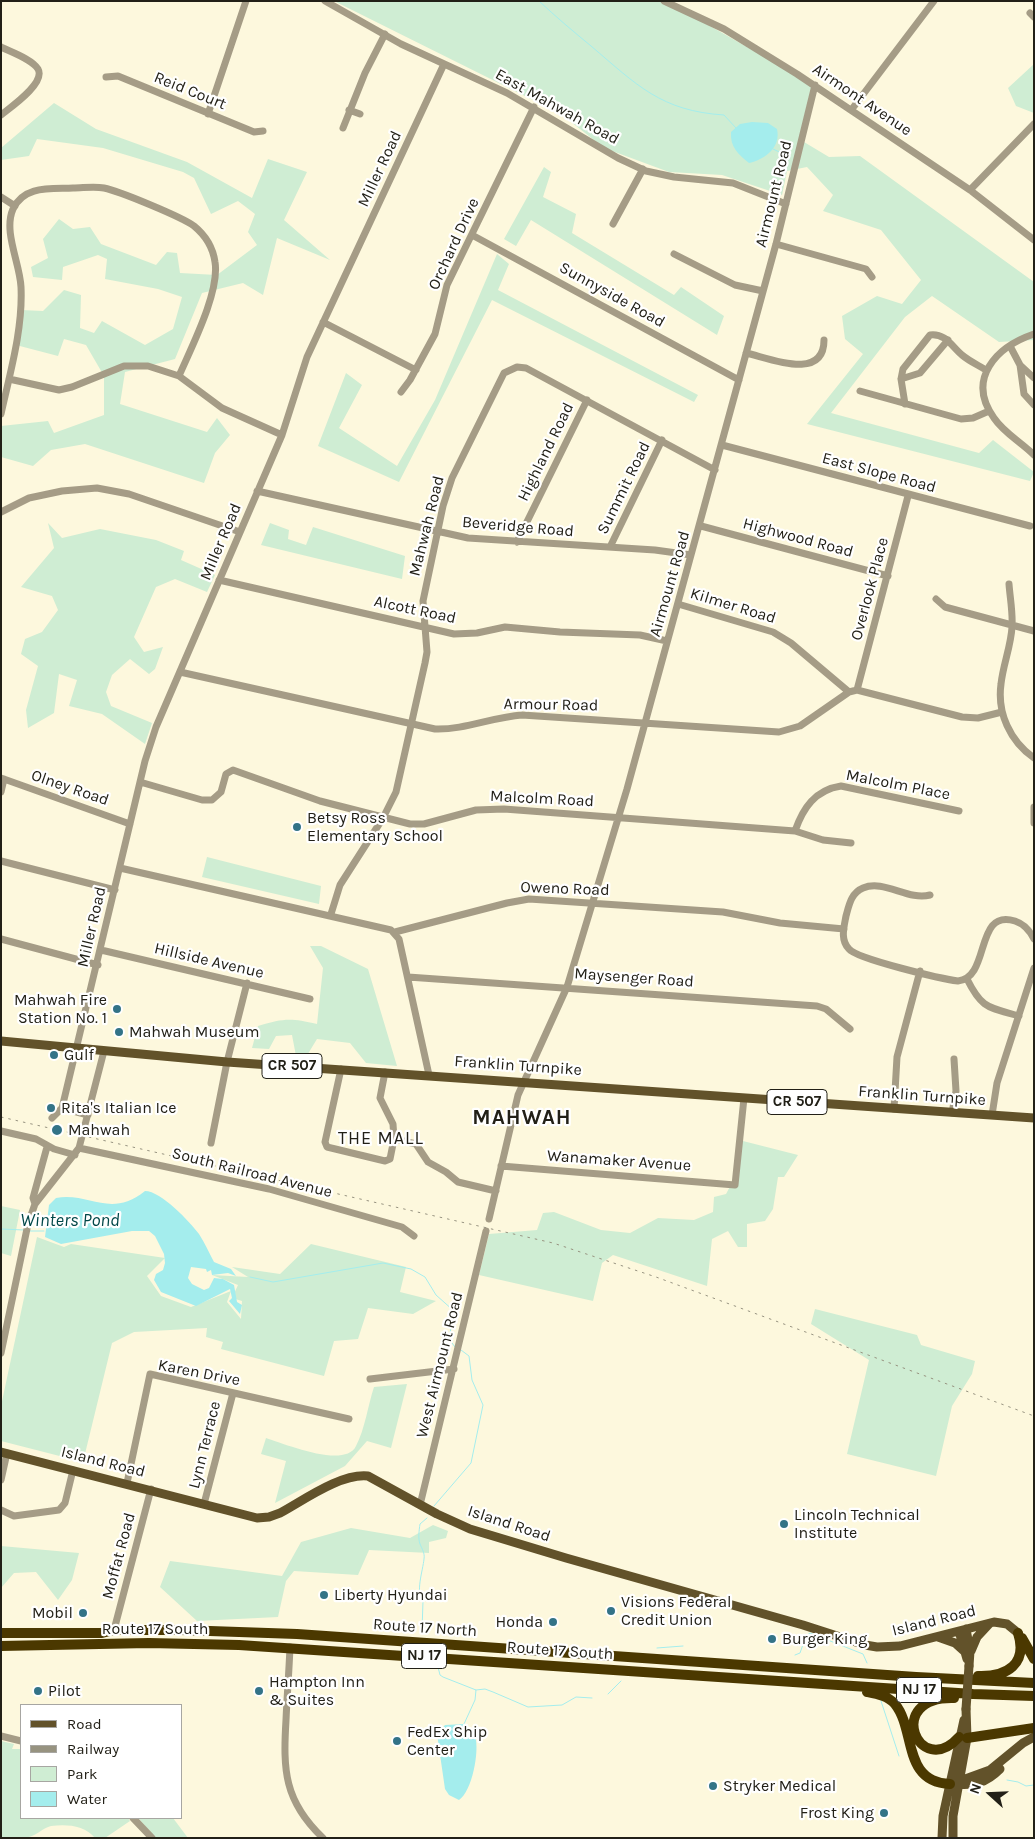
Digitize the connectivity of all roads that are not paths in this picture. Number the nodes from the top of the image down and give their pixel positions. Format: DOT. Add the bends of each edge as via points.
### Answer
graph roads {
  1 [pos="246,1"];
  2 [pos="325,1"];
  3 [pos="664,1"];
  4 [pos="934,1"];
  5 [pos="384,34"];
  6 [pos="1,47"];
  7 [pos="444,64"];
  8 [pos="106,77"];
  9 [pos="814,85"];
  10 [pos="534,107"];
  11 [pos="852,109"];
  12 [pos="349,110"];
  13 [pos="208,114"];
  14 [pos="360,114"];
  15 [pos="1,115"];
  16 [pos="1034,124"];
  17 [pos="343,128"];
  18 [pos="263,131"];
  19 [pos="643,169"];
  20 [pos="970,190"];
  21 [pos="1,197"];
  22 [pos="786,204"];
  23 [pos="15,206"];
  24 [pos="613,224"];
  25 [pos="472,235"];
  26 [pos="1034,240"];
  27 [pos="776,244"];
  28 [pos="674,254"];
  29 [pos="872,277"];
  30 [pos="763,291"];
  31 [pos="323,322"];
  32 [pos="1034,334"];
  33 [pos="824,340"];
  34 [pos="948,340"];
  35 [pos="1010,346"];
  36 [pos="746,353"];
  37 [pos="1020,365"];
  38 [pos="416,370"];
  39 [pos="986,370"];
  40 [pos="178,376"];
  41 [pos="1034,378"];
  42 [pos="8,379"];
  43 [pos="901,379"];
  44 [pos="739,380"];
  45 [pos="860,391"];
  46 [pos="401,392"];
  47 [pos="587,400"];
  48 [pos="905,404"];
  49 [pos="1034,405"];
  50 [pos="989,411"];
  51 [pos="1,414"];
  52 [pos="282,435"];
  53 [pos="662,440"];
  54 [pos="722,445"];
  55 [pos="1034,455"];
  56 [pos="715,470"];
  57 [pos="257,492"];
  58 [pos="908,496"];
  59 [pos="2,508"];
  60 [pos="700,526"];
  61 [pos="1030,526"];
  62 [pos="240,532"];
  63 [pos="437,532"];
  64 [pos="517,542"];
  65 [pos="610,547"];
  66 [pos="691,555"];
  67 [pos="888,576"];
  68 [pos="219,580"];
  69 [pos="1009,584"];
  70 [pos="936,599"];
  71 [pos="678,604"];
  72 [pos="1012,626"];
  73 [pos="426,629"];
  74 [pos="1034,631"];
  75 [pos="667,641"];
  76 [pos="180,672"];
  77 [pos="853,691"];
  78 [pos="1002,712"];
  79 [pos="645,723"];
  80 [pos="411,724"];
  81 [pos="1034,758"];
  82 [pos="3,779"];
  83 [pos="140,782"];
  84 [pos="1,792"];
  85 [pos="1034,807"];
  86 [pos="959,811"];
  87 [pos="383,818"];
  88 [pos="618,818"];
  89 [pos="1034,823"];
  90 [pos="130,824"];
  91 [pos="795,832"];
  92 [pos="851,843"];
  93 [pos="1,861"];
  94 [pos="120,868"];
  95 [pos="115,890"];
  96 [pos="930,895"];
  97 [pos="593,902"];
  98 [pos="331,914"];
  99 [pos="844,929"];
  100 [pos="395,932"];
  101 [pos="1,939"];
  102 [pos="1034,939"];
  103 [pos="101,950"];
  104 [pos="98,965"];
  105 [pos="1034,968"];
  106 [pos="920,971"];
  107 [pos="408,977"];
  108 [pos="967,979"];
  109 [pos="247,983"];
  110 [pos="568,987"];
  111 [pos="310,999"];
  112 [pos="1019,1016"];
  113 [pos="850,1029"];
  114 [pos="1,1041"];
  115 [pos="76,1049"];
  116 [pos="104,1051"];
  117 [pos="954,1059"];
  118 [pos="227,1062"];
  119 [pos="341,1069"];
  120 [pos="385,1072"];
  121 [pos="429,1075"];
  122 [pos="523,1082"];
  123 [pos="744,1098"];
  124 [pos="62,1108"];
  125 [pos="894,1109"];
  126 [pos="952,1112"];
  127 [pos="88,1115"];
  128 [pos="992,1115"];
  129 [pos="52,1118"];
  130 [pos="1034,1118"];
  131 [pos="1,1132"];
  132 [pos="394,1139"];
  133 [pos="211,1143"];
  134 [pos="47,1146"];
  135 [pos="77,1152"];
  136 [pos="501,1166"];
  137 [pos="496,1191"];
  138 [pos="35,1204"];
  139 [pos="489,1219"];
  140 [pos="486,1231"];
  141 [pos="414,1236"];
  142 [pos="4,1325"];
  143 [pos="1,1353"];
  144 [pos="454,1368"];
  145 [pos="370,1379"];
  146 [pos="232,1393"];
  147 [pos="350,1419"];
  148 [pos="4,1453"];
  149 [pos="73,1470"];
  150 [pos="1,1480"];
  151 [pos="126,1483"];
  152 [pos="151,1489"];
  153 [pos="204,1504"];
  154 [pos="420,1505"];
  155 [pos="1,1510"];
  156 [pos="991,1622"];
  157 [pos="114,1630"];
  158 [pos="962,1630"];
  159 [pos="1,1633"];
  160 [pos="1018,1633"];
  161 [pos="937,1637"];
  162 [pos="1,1646"];
  163 [pos="290,1647"];
  164 [pos="968,1652"];
  165 [pos="1034,1659"];
  166 [pos="916,1677"];
  167 [pos="1034,1683"];
  168 [pos="847,1686"];
  169 [pos="990,1695"];
  170 [pos="1034,1696"];
  171 [pos="1034,1728"];
  172 [pos="1,1736"];
  173 [pos="1034,1737"];
  174 [pos="963,1738"];
  175 [pos="20,1740"];
  176 [pos="1014,1751"];
  177 [pos="963,1762"];
  178 [pos="986,1772"];
  179 [pos="956,1783"];
  180 [pos="134,1819"];
  181 [pos="152,1838"];
  182 [pos="323,1838"];
  183 [pos="942,1838"];
  184 [pos="953,1838"];
  1 -- 13 [label="street"];
  2 -- 5 [label="street, East Mahwah Road"];
  3 -- 9 [label="street, Airmont Avenue" via="724,29"];
  4 -- 11 [label="street"];
  5 -- 7 [label="street, East Mahwah Road"];
  5 -- 12 [label="street"];
  6 -- 15 [label="street" via="34,65 40,75 32,88"];
  7 -- 10 [label="street, East Mahwah Road"];
  7 -- 31 [label="street, Miller Road"];
  8 -- 13 [label="street, Reid Court" via="118,76"];
  9 -- 11 [label="street, Airmont Avenue"];
  9 -- 22 [label="street, Airmount Road"];
  10 -- 19 [label="street, East Mahwah Road" via="618,158"];
  10 -- 25 [label="street, Orchard Drive"];
  11 -- 20 [label="street, Airmont Avenue"];
  12 -- 14 [label="street"];
  12 -- 17 [label="street"];
  13 -- 18 [label="street, Reid Court" via="254,132"];
  16 -- 20 [label="street"];
  19 -- 22 [label="street, East Mahwah Road" via="660,175 733,183"];
  19 -- 24 [label="street"];
  20 -- 26 [label="street, Airmont Avenue"];
  21 -- 23 [label="street"];
  22 -- 27 [label="street, Airmount Road"];
  23 -- 40 [label="street" via="23,196 41,189 104,188 180,218 200,232 213,253 215,277 204,317"];
  23 -- 42 [label="street" via="10,229 22,299"];
  25 -- 38 [label="street, Orchard Drive" via="444,292 435,334"];
  25 -- 44 [label="street, Sunnyside Road"];
  27 -- 29 [label="street" via="866,269"];
  27 -- 30 [label="street, Airmount Road"];
  28 -- 30 [label="street" via="735,285"];
  30 -- 36 [label="street, Airmount Road"];
  31 -- 38 [label="street"];
  31 -- 52 [label="street, Miller Road" via="302,370"];
  32 -- 35 [label="street"];
  33 -- 36 [label="street" via="821,354 812,364 802,366"];
  34 -- 39 [label="street" via="963,356"];
  34 -- 43 [label="street" via="936,350 924,369"];
  34 -- 43 [label="street" via="936,334 930,335 903,369"];
  35 -- 37 [label="street"];
  35 -- 39 [label="street" via="993,358"];
  36 -- 44 [label="street, Airmount Road"];
  37 -- 41 [label="street"];
  37 -- 49 [label="street" via="1024,394"];
  38 -- 46 [label="street, Orchard Drive"];
  39 -- 50 [label="street" via="983,385"];
  40 -- 42 [label="street" via="132,364 66,389 51,389"];
  40 -- 52 [label="street" via="222,408"];
  42 -- 51 [label="street"];
  43 -- 48 [label="street"];
  44 -- 54 [label="street, Airmount Road"];
  45 -- 48 [label="street"];
  47 -- 53 [label="street, Mahwah Road"];
  47 -- 63 [label="street, Mahwah Road" via="526,368 517,367 504,373 452,478"];
  47 -- 64 [label="street, Highland Road"];
  48 -- 50 [label="street" via="961,419"];
  50 -- 55 [label="street" via="1005,431"];
  52 -- 57 [label="street, Miller Road"];
  53 -- 56 [label="street, Mahwah Road"];
  53 -- 65 [label="street, Summit Road"];
  54 -- 56 [label="street, Airmount Road"];
  54 -- 58 [label="street, East Slope Road"];
  56 -- 60 [label="street, Airmount Road"];
  57 -- 62 [label="street, Miller Road"];
  57 -- 63 [label="street, Beveridge Road" via="342,508"];
  58 -- 61 [label="street, East Slope Road"];
  58 -- 67 [label="street, Overlook Place"];
  59 -- 62 [label="street" via="46,494 97,488 129,494"];
  60 -- 66 [label="street, Airmount Road"];
  60 -- 67 [label="street, Highwood Road"];
  62 -- 68 [label="street, Miller Road"];
  63 -- 64 [label="street, Beveridge Road"];
  63 -- 73 [label="street, Mahwah Road" via="423,601"];
  64 -- 65 [label="street, Beveridge Road"];
  65 -- 66 [label="street, Beveridge Road"];
  66 -- 71 [label="street, Airmount Road"];
  67 -- 77 [label="street, Overlook Place"];
  68 -- 73 [label="street, Alcott Road"];
  68 -- 76 [label="street, Miller Road"];
  69 -- 72 [label="street"];
  70 -- 72 [label="street" via="945,607"];
  71 -- 75 [label="street, Airmount Road"];
  71 -- 77 [label="street, Kilmer Road" via="773,632"];
  72 -- 74 [label="street"];
  72 -- 78 [label="street" via="1000,684"];
  73 -- 75 [label="street, Alcott Road" via="466,634 504,627 640,635"];
  73 -- 80 [label="street, Mahwah Road" via="427,652"];
  75 -- 79 [label="street, Airmount Road"];
  76 -- 80 [label="street, Armour Road"];
  76 -- 83 [label="street, Miller Road" via="156,727"];
  77 -- 78 [label="street, Kilmer Road" via="962,718"];
  77 -- 79 [label="street, Armour Road" via="800,726 786,731"];
  78 -- 81 [label="street" via="1016,740"];
  79 -- 80 [label="street, Armour Road" via="522,715 502,716 443,730"];
  79 -- 88 [label="street, Airmount Road"];
  80 -- 87 [label="street, Mahwah Road" via="396,792"];
  82 -- 84 [label="street"];
  82 -- 90 [label="street, Olney Road"];
  83 -- 87 [label="street, Malcolm Road" via="212,800 221,792 226,774 233,770 305,796"];
  83 -- 90 [label="street, Miller Road"];
  85 -- 89 [label="street"];
  86 -- 91 [label="street, Malcolm Place" via="841,786 814,797"];
  87 -- 88 [label="street, Malcolm Road" via="417,825 476,810 504,809"];
  87 -- 98 [label="street, Mahwah Road" via="340,885"];
  88 -- 91 [label="street, Malcolm Road"];
  88 -- 97 [label="street, Airmount Road"];
  90 -- 94 [label="street, Miller Road"];
  91 -- 92 [label="street, Malcolm Road"];
  93 -- 95 [label="street"];
  94 -- 95 [label="street, Miller Road"];
  94 -- 98 [label="street"];
  95 -- 103 [label="street, Miller Road"];
  96 -- 99 [label="street" via="914,896 877,886 862,888 851,900"];
  97 -- 99 [label="street, Oweno Road" via="723,912 780,924"];
  97 -- 100 [label="street, Oweno Road" via="518,900"];
  97 -- 110 [label="street, Airmount Road"];
  98 -- 100 [label="street"];
  99 -- 106 [label="street" via="845,944 855,954"];
  100 -- 107 [label="street"];
  101 -- 104 [label="street"];
  102 -- 108 [label="street" via="1025,926 1015,921 995,923 988,931 974,973"];
  103 -- 104 [label="street, Miller Road"];
  103 -- 109 [label="street, Hillside Avenue"];
  104 -- 115 [label="street, Miller Road"];
  105 -- 112 [label="street"];
  106 -- 108 [label="street" via="954,980"];
  106 -- 125 [label="street" via="897,1057"];
  107 -- 110 [label="street, Maysenger Road"];
  107 -- 121 [label="street"];
  108 -- 112 [label="street" via="984,1005"];
  109 -- 111 [label="street, Hillside Avenue"];
  109 -- 118 [label="street"];
  110 -- 113 [label="street, Maysenger Road" via="817,1006 826,1009"];
  110 -- 122 [label="street, Airmount Road"];
  112 -- 128 [label="street" via="997,1084"];
  114 -- 115 [label="main road, Franklin Turnpike / CR 507"];
  115 -- 116 [label="main road, Franklin Turnpike / CR 507"];
  115 -- 124 [label="street, Miller Road"];
  116 -- 118 [label="main road, Franklin Turnpike / CR 507"];
  116 -- 127 [label="street"];
  117 -- 126 [label="street" via="956,1091"];
  118 -- 119 [label="main road, Franklin Turnpike / CR 507"];
  118 -- 133 [label="street"];
  119 -- 120 [label="main road, Franklin Turnpike / CR 507"];
  119 -- 132 [label="street" via="325,1142 327,1147 385,1161 390,1159"];
  120 -- 121 [label="main road, Franklin Turnpike / CR 507"];
  120 -- 132 [label="street" via="380,1098 393,1124"];
  121 -- 122 [label="main road, Franklin Turnpike / CR 507"];
  122 -- 123 [label="main road, Franklin Turnpike / CR 507"];
  122 -- 136 [label="street"];
  123 -- 125 [label="main road, Franklin Turnpike / CR 507"];
  123 -- 136 [label="street, Wanamaker Avenue" via="735,1185"];
  124 -- 127 [label="street"];
  124 -- 129 [label="street"];
  125 -- 126 [label="main road, Franklin Turnpike / CR 507"];
  126 -- 128 [label="main road, Franklin Turnpike / CR 507"];
  127 -- 135 [label="street"];
  128 -- 130 [label="main road, Franklin Turnpike / CR 507"];
  131 -- 134 [label="street, South Railroad Avenue" via="36,1140"];
  132 -- 137 [label="street" via="416,1144 428,1162 458,1182"];
  134 -- 135 [label="street, South Railroad Avenue"];
  134 -- 138 [label="street" via="33,1198"];
  135 -- 138 [label="street"];
  135 -- 141 [label="street, South Railroad Avenue" via="269,1189 402,1227"];
  136 -- 137 [label="street"];
  137 -- 139 [label="street"];
  138 -- 142 [label="street"];
  140 -- 144 [label="street, West Airmount Road"];
  142 -- 143 [label="street"];
  144 -- 145 [label="street"];
  144 -- 154 [label="street, West Airmount Road"];
  146 -- 147 [label="street, Karen Drive"];
  146 -- 151 [label="street, Karen Drive" via="150,1374"];
  146 -- 153 [label="street, Lynn Terrace"];
  148 -- 149 [label="main road, Island Road"];
  148 -- 150 [label="street"];
  149 -- 151 [label="main road, Island Road"];
  149 -- 155 [label="street" via="65,1503 59,1510 14,1516"];
  151 -- 152 [label="main road, Island Road"];
  152 -- 153 [label="main road, Island Road"];
  152 -- 157 [label="street, Moffat Road"];
  153 -- 154 [label="main road, Island Road" via="250,1517 269,1517 342,1479 361,1476 374,1478"];
  154 -- 161 [label="main road, Island Road" via="470,1529 865,1645 895,1647"];
  156 -- 158 [label="main road, Island Road"];
  156 -- 160 [label="main road, Island Road" via="1004,1623"];
  156 -- 164 [label="main road"];
  157 -- 159 [label="highway, Route 17 North / NJ 17" via="102,1633"];
  157 -- 166 [label="highway, Route 17 North / NJ 17" via="297,1634"];
  158 -- 161 [label="main road, Island Road"];
  158 -- 164 [label="main road"];
  160 -- 165 [label="highway"];
  160 -- 166 [label="highway" via="1021,1654 1007,1670 986,1676"];
  161 -- 164 [label="main road"];
  162 -- 163 [label="highway, Route 17 South / NJ 17" via="157,1643"];
  163 -- 168 [label="highway, Route 17 South / NJ 17"];
  163 -- 182 [label="street" via="285,1770 294,1802 306,1821"];
  164 -- 174 [label="main road, bridge"];
  166 -- 167 [label="highway, NJ 17"];
  168 -- 169 [label="highway, NJ 17"];
  168 -- 179 [label="highway" via="880,1695 892,1702 899,1712 918,1768 931,1778"];
  169 -- 170 [label="highway, NJ 17"];
  169 -- 174 [label="highway" via="936,1700 925,1704 916,1713 914,1734 926,1748 942,1750"];
  171 -- 174 [label="highway"];
  172 -- 175 [label="street"];
  173 -- 176 [label="main road"];
  174 -- 177 [label="main road"];
  174 -- 179 [label="main road"];
  176 -- 178 [label="main road"];
  176 -- 179 [label="main road" via="988,1779 970,1786"];
  177 -- 178 [label="main road" via="973,1770"];
  177 -- 179 [label="main road"];
  178 -- 179 [label="main road"];
  179 -- 183 [label="main road" via="943,1816"];
  179 -- 184 [label="main road"];
  180 -- 181 [label="street"];
}
